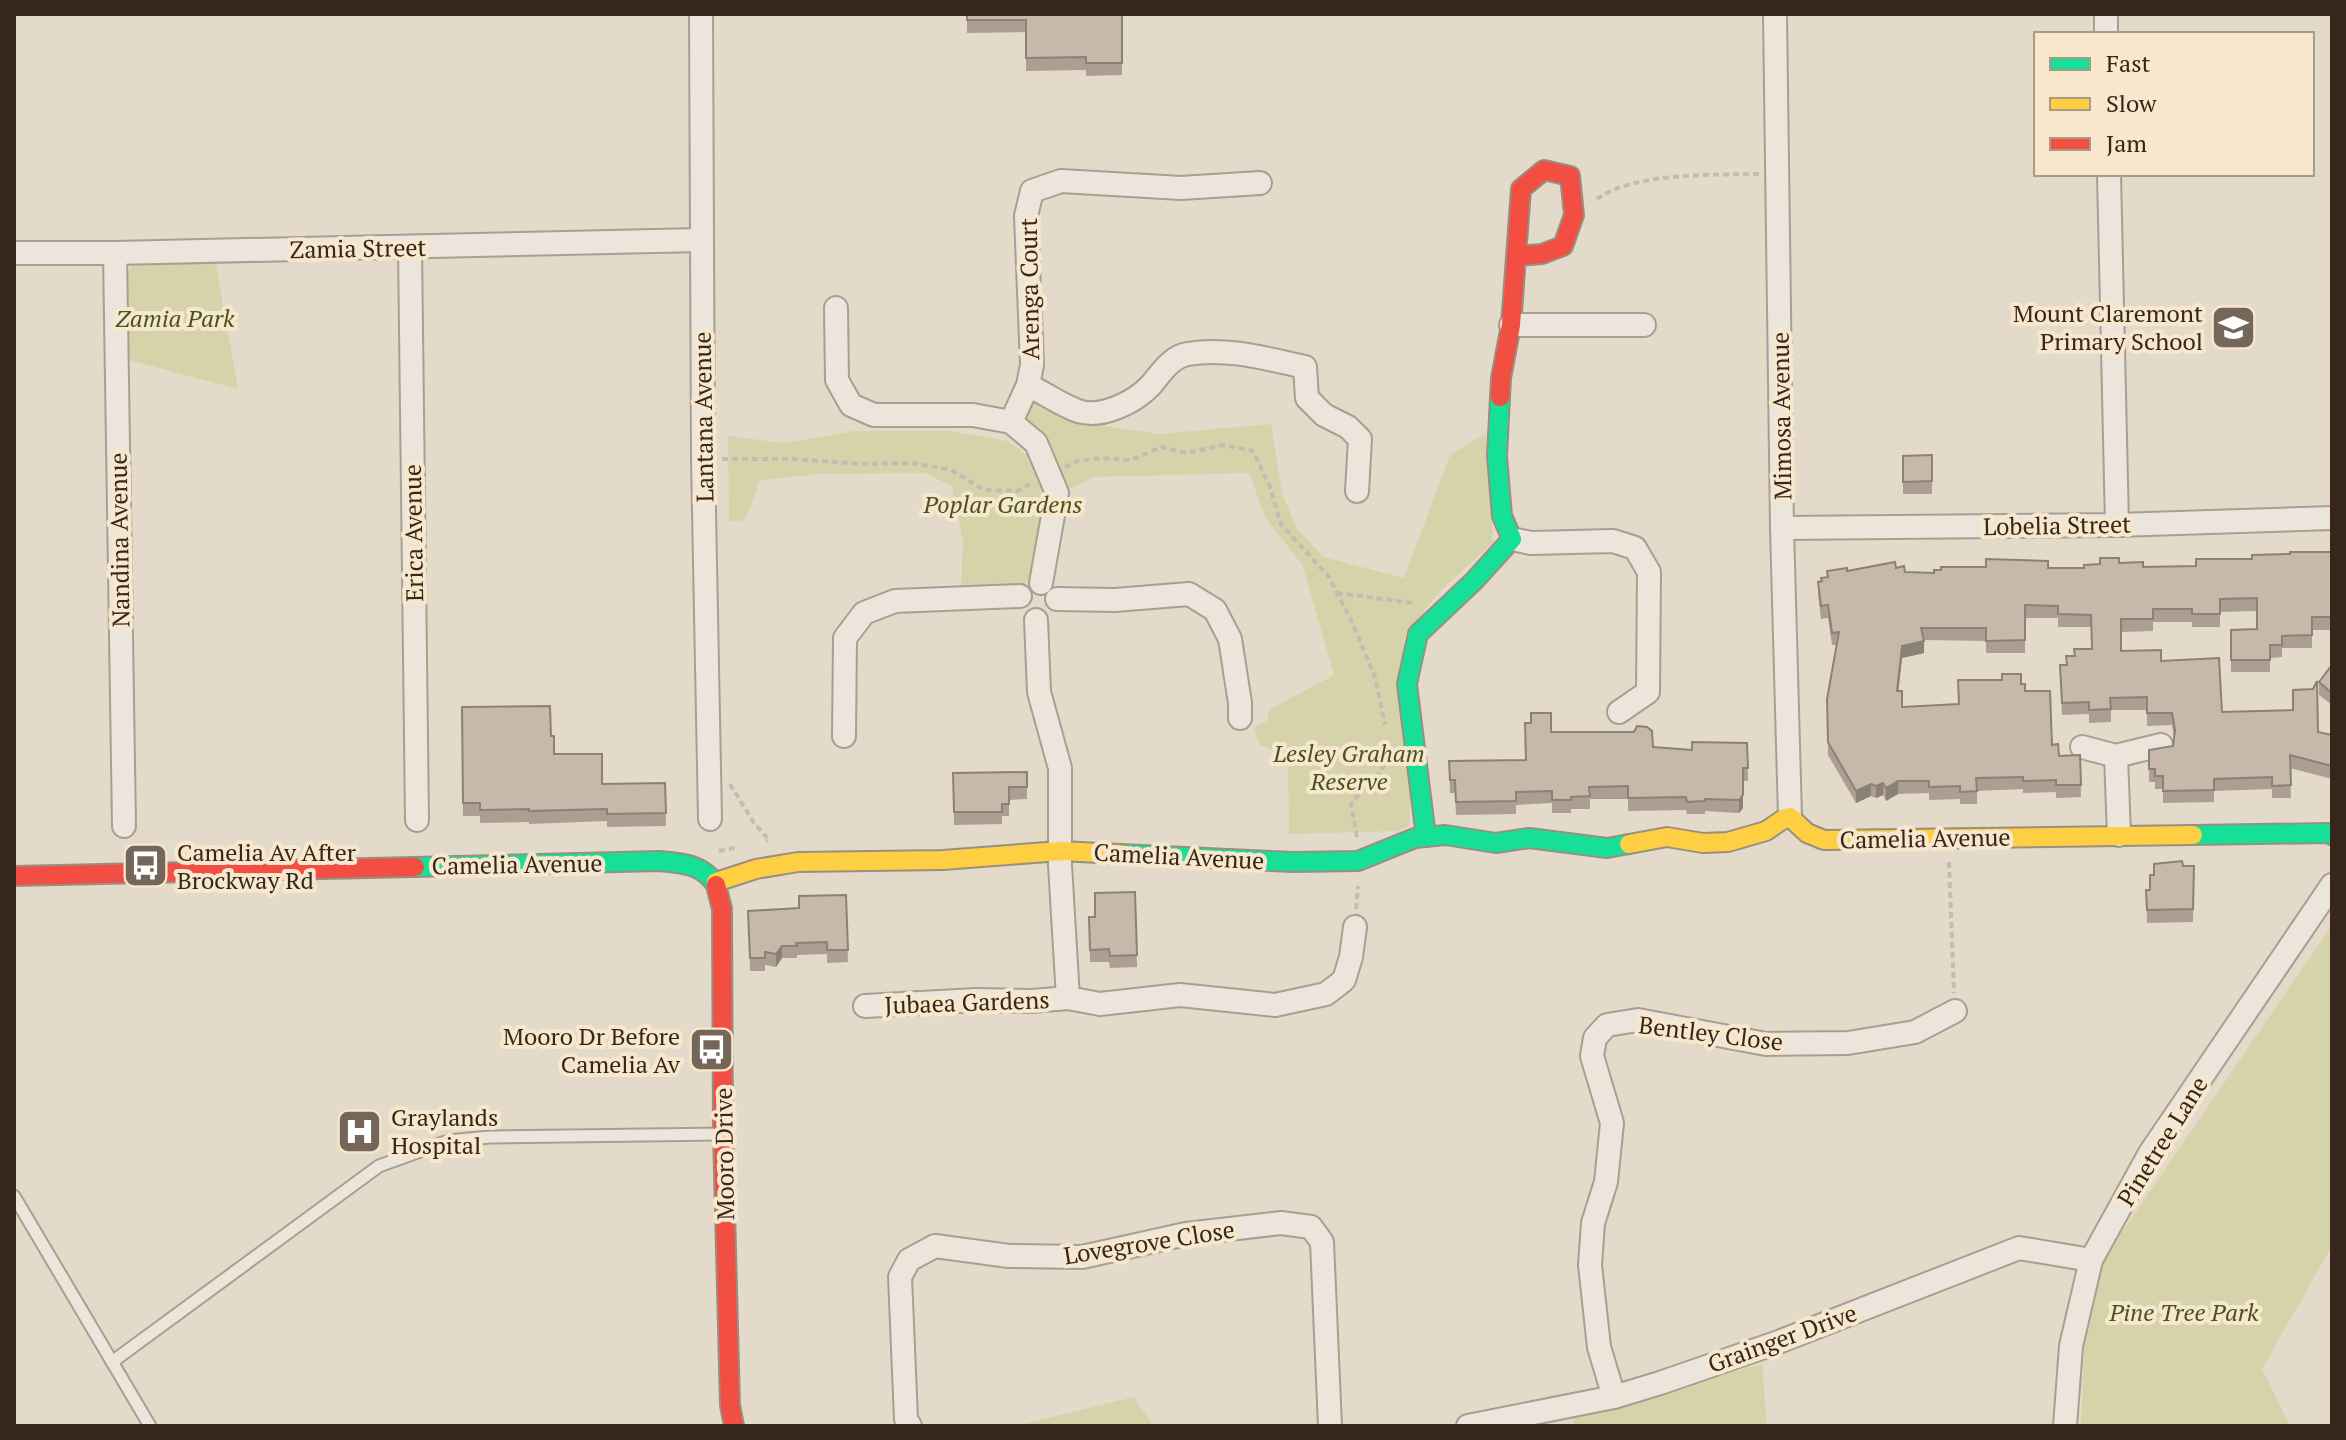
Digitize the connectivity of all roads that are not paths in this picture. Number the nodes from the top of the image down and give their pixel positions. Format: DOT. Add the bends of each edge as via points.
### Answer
graph roads {
  1 [pos="701,14"];
  2 [pos="1775,14"];
  3 [pos="2109,176"];
  4 [pos="1260,183"];
  5 [pos="701,240"];
  6 [pos="410,247"];
  7 [pos="14,253"];
  8 [pos="115,253"];
  9 [pos="1516,256"];
  10 [pos="836,308"];
  11 [pos="1511,325"];
  12 [pos="1644,325"];
  13 [pos="1028,385"];
  14 [pos="1011,422"];
  15 [pos="1357,491"];
  16 [pos="2332,518"];
  17 [pos="2117,525"];
  18 [pos="1782,528"];
  19 [pos="1512,539"];
  20 [pos="1041,583"];
  21 [pos="1020,596"];
  22 [pos="1057,599"];
  23 [pos="1036,620"];
  24 [pos="1619,712"];
  25 [pos="1240,718"];
  26 [pos="844,736"];
  27 [pos="2161,745"];
  28 [pos="2082,747"];
  29 [pos="2116,756"];
  30 [pos="1790,817"];
  31 [pos="710,819"];
  32 [pos="417,820"];
  33 [pos="124,826"];
  34 [pos="2119,835"];
  35 [pos="2332,835"];
  36 [pos="1426,837"];
  37 [pos="1060,851"];
  38 [pos="14,876"];
  39 [pos="716,882"];
  40 [pos="2332,885"];
  41 [pos="1355,927"];
  42 [pos="1068,998"];
  43 [pos="865,1006"];
  44 [pos="1955,1011"];
  45 [pos="723,1134"];
  46 [pos="14,1196"];
  47 [pos="2091,1260"];
  48 [pos="112,1362"];
  49 [pos="1614,1397"];
  50 [pos="150,1426"];
  51 [pos="734,1426"];
  52 [pos="910,1426"];
  53 [pos="1330,1426"];
  54 [pos="1468,1426"];
  55 [pos="2065,1426"];
  1 -- 5 [label="street, Lantana Avenue"];
  2 -- 18 [label="street, Mimosa Avenue"];
  3 -- 17 [label="street"];
  4 -- 13 [label="street, Arenga Court" via="1181,188 1061,181 1032,191 1026,216 1032,365"];
  5 -- 6 [label="street, Zamia Street"];
  5 -- 31 [label="street, Lantana Avenue"];
  6 -- 8 [label="street, Zamia Street"];
  6 -- 32 [label="street, Erica Avenue"];
  7 -- 8 [label="street, Zamia Street"];
  8 -- 33 [label="street, Nandina Avenue"];
  9 -- 9 [label="street" via="1521,189 1544,170 1570,176 1574,215 1563,246"];
  9 -- 11 [label="street"];
  10 -- 14 [label="street" via="837,380 851,405 874,415 973,415"];
  11 -- 12 [label="street"];
  11 -- 19 [label="street" via="1501,378 1497,456 1502,516"];
  13 -- 14 [label="street, Arenga Court"];
  13 -- 15 [label="street" via="1081,412 1110,410 1133,401 1165,367 1186,354 1236,353 1305,367 1307,398 1360,439"];
  14 -- 20 [label="street" via="1036,443 1057,493"];
  16 -- 17 [label="street, Lobelia Street"];
  17 -- 18 [label="street, Lobelia Street"];
  18 -- 30 [label="street, Mimosa Avenue"];
  19 -- 24 [label="street" via="1613,541 1635,548 1649,572 1648,692"];
  19 -- 36 [label="street" via="1418,634 1407,684"];
  20 -- 21 [label="street" via="1027,585"];
  20 -- 22 [label="street"];
  21 -- 23 [label="street" via="1025,615"];
  21 -- 26 [label="street" via="895,601 864,613 845,638"];
  22 -- 23 [label="street" via="1054,612"];
  22 -- 25 [label="street" via="1189,594 1215,610 1230,639"];
  23 -- 37 [label="street, Jubaea Gardens" via="1039,692 1060,768"];
  27 -- 29 [label="street"];
  28 -- 29 [label="street"];
  29 -- 34 [label="street"];
  30 -- 34 [label="street, Camelia Avenue" via="1824,840"];
  30 -- 36 [label="street, Camelia Avenue" via="1766,831 1728,842 1667,837 1607,848 1529,838 1496,843"];
  34 -- 35 [label="street, Camelia Avenue"];
  36 -- 37 [label="street, Camelia Avenue" via="1358,861"];
  37 -- 39 [label="street, Camelia Avenue" via="943,860 798,862"];
  37 -- 42 [label="street, Jubaea Gardens"];
  38 -- 39 [label="street, Camelia Avenue" via="659,861 689,862"];
  39 -- 45 [label="street, Mooro Drive" via="722,909"];
  40 -- 47 [label="street, Pinetree Lane" via="2150,1153"];
  41 -- 42 [label="street, Jubaea Gardens" via="1344,980 1326,994 1275,1005 1180,995 1100,1004"];
  42 -- 43 [label="street, Jubaea Gardens"];
  44 -- 49 [label="street, Bentley Close" via="1915,1032 1848,1043 1766,1044 1638,1020 1607,1025 1595,1038 1592,1056 1612,1123 1590,1265 1599,1347"];
  45 -- 48 [label="lane" via="448,1141 379,1166"];
  45 -- 51 [label="street, Mooro Drive"];
  46 -- 48 [label="lane"];
  47 -- 49 [label="street, Grainger Drive" via="2019,1248 1776,1343"];
  47 -- 55 [label="street, Pinetree Lane" via="2071,1346"];
  48 -- 50 [label="lane"];
  49 -- 54 [label="street, Grainger Drive"];
  52 -- 53 [label="street, Lovegrove Close" via="900,1277 909,1260 935,1246 1009,1256 1082,1257 1186,1234 1281,1223 1311,1227 1322,1242"];
}
